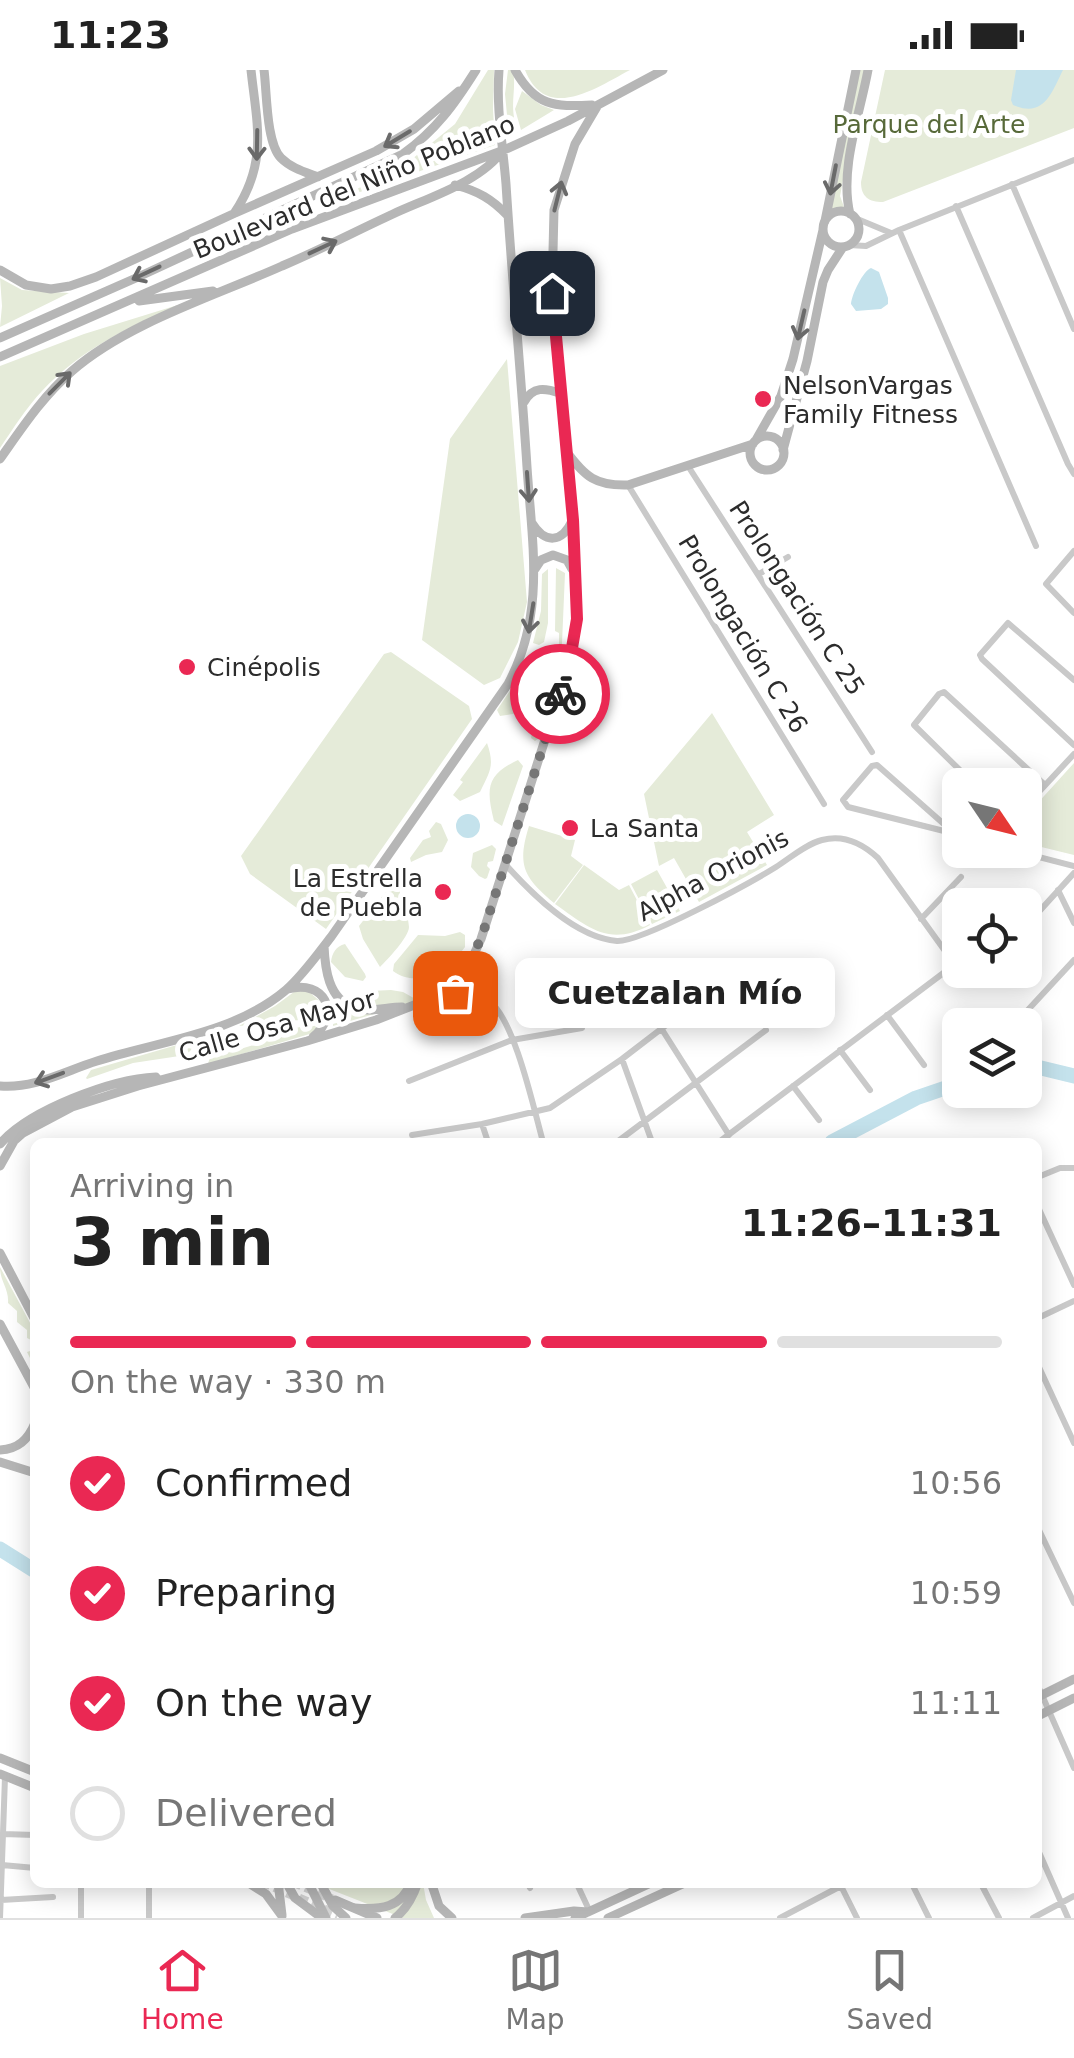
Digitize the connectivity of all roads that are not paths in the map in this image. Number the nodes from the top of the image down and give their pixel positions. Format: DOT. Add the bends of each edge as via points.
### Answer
graph roads {
  1 [pos="251,70"];
  2 [pos="264,70"];
  3 [pos="476,70"];
  4 [pos="499,70"];
  5 [pos="515,70"];
  6 [pos="663,70"];
  7 [pos="856,70"];
  8 [pos="868,70"];
  9 [pos="466,85"];
  10 [pos="598,105"];
  11 [pos="504,150"];
  12 [pos="1074,160"];
  13 [pos="318,177"];
  14 [pos="1012,184"];
  15 [pos="455,185"];
  16 [pos="956,206"];
  17 [pos="233,214"];
  18 [pos="508,216"];
  19 [pos="853,216"];
  20 [pos="824,226"];
  21 [pos="895,231"];
  22 [pos="846,246"];
  23 [pos="0,270"];
  24 [pos="222,290"];
  25 [pos="552,293"];
  26 [pos="515,294"];
  27 [pos="126,303"];
  28 [pos="1074,328"];
  29 [pos="0,338"];
  30 [pos="0,358"];
  31 [pos="793,359"];
  32 [pos="807,361"];
  33 [pos="560,394"];
  34 [pos="523,406"];
  35 [pos="755,442"];
  36 [pos="783,450"];
  37 [pos="565,451"];
  38 [pos="0,460"];
  39 [pos="688,466"];
  40 [pos="1074,474"];
  41 [pos="628,485"];
  42 [pos="573,520"];
  43 [pos="531,521"];
  44 [pos="1036,546"];
  45 [pos="1074,552"];
  46 [pos="788,557"];
  47 [pos="534,574"];
  48 [pos="760,574"];
  49 [pos="575,576"];
  50 [pos="1074,612"];
  51 [pos="1074,680"];
  52 [pos="1074,745"];
  53 [pos="872,752"];
  54 [pos="1074,754"];
  55 [pos="958,768"];
  56 [pos="1027,768"];
  57 [pos="1042,782"];
  58 [pos="1045,785"];
  59 [pos="1042,788"];
  60 [pos="824,804"];
  61 [pos="957,834"];
  62 [pos="1042,859"];
  63 [pos="505,864"];
  64 [pos="1074,869"];
  65 [pos="961,876"];
  66 [pos="1058,890"];
  67 [pos="1042,907"];
  68 [pos="920,919"];
  69 [pos="1074,923"];
  70 [pos="324,946"];
  71 [pos="942,948"];
  72 [pos="1074,960"];
  73 [pos="734,973"];
  74 [pos="942,973"];
  75 [pos="286,990"];
  76 [pos="443,992"];
  77 [pos="415,1006"];
  78 [pos="1030,1008"];
  79 [pos="887,1015"];
  80 [pos="582,1028"];
  81 [pos="661,1028"];
  82 [pos="766,1030"];
  83 [pos="512,1040"];
  84 [pos="306,1041"];
  85 [pos="840,1050"];
  86 [pos="622,1059"];
  87 [pos="924,1065"];
  88 [pos="168,1078"];
  89 [pos="408,1081"];
  90 [pos="696,1083"];
  91 [pos="0,1086"];
  92 [pos="793,1086"];
  93 [pos="870,1090"];
  94 [pos="534,1113"];
  95 [pos="819,1120"];
  96 [pos="644,1122"];
  97 [pos="482,1124"];
  98 [pos="412,1134"];
  99 [pos="729,1135"];
  100 [pos="487,1138"];
  101 [pos="542,1138"];
  102 [pos="622,1138"];
  103 [pos="650,1138"];
  104 [pos="724,1138"];
  105 [pos="0,1144"];
  106 [pos="0,1166"];
  107 [pos="1074,1168"];
  108 [pos="1042,1175"];
  109 [pos="1042,1216"];
  110 [pos="0,1242"];
  111 [pos="1,1255"];
  112 [pos="1074,1285"];
  113 [pos="1074,1301"];
  114 [pos="30,1310"];
  115 [pos="1042,1316"];
  116 [pos="0,1324"];
  117 [pos="1042,1375"];
  118 [pos="30,1379"];
  119 [pos="30,1434"];
  120 [pos="1074,1443"];
  121 [pos="0,1450"];
  122 [pos="0,1462"];
  123 [pos="30,1471"];
  124 [pos="1042,1536"];
  125 [pos="1074,1603"];
  126 [pos="1074,1679"];
  127 [pos="1042,1692"];
  128 [pos="1042,1698"];
  129 [pos="1074,1698"];
  130 [pos="1049,1710"];
  131 [pos="1042,1714"];
  132 [pos="4,1760"];
  133 [pos="30,1768"];
  134 [pos="1074,1768"];
  135 [pos="3,1776"];
  136 [pos="30,1789"];
  137 [pos="3,1834"];
  138 [pos="30,1835"];
  139 [pos="1042,1859"];
  140 [pos="2,1866"];
  141 [pos="30,1868"];
  142 [pos="81,1888"];
  143 [pos="149,1888"];
  144 [pos="256,1888"];
  145 [pos="279,1888"];
  146 [pos="289,1888"];
  147 [pos="311,1888"];
  148 [pos="324,1888"];
  149 [pos="410,1888"];
  150 [pos="414,1888"];
  151 [pos="432,1888"];
  152 [pos="579,1888"];
  153 [pos="641,1888"];
  154 [pos="674,1888"];
  155 [pos="833,1888"];
  156 [pos="842,1888"];
  157 [pos="914,1888"];
  158 [pos="983,1888"];
  159 [pos="53,1896"];
  160 [pos="1074,1896"];
  161 [pos="1,1900"];
  162 [pos="335,1900"];
  163 [pos="1062,1903"];
  164 [pos="355,1908"];
  165 [pos="590,1913"];
  166 [pos="282,1917"];
  167 [pos="343,1917"];
  168 [pos="0,1918"];
  169 [pos="82,1918"];
  170 [pos="149,1918"];
  171 [pos="324,1918"];
  172 [pos="377,1918"];
  173 [pos="395,1918"];
  174 [pos="452,1918"];
  175 [pos="525,1918"];
  176 [pos="575,1918"];
  177 [pos="608,1918"];
  178 [pos="780,1918"];
  179 [pos="857,1918"];
  180 [pos="929,1918"];
  181 [pos="999,1918"];
  182 [pos="1032,1918"];
  183 [pos="1068,1918"];
  1 -- 17 [label="street, one-way" via="256,166"];
  2 -- 13 [label="street" via="276,153"];
  3 -- 9 [label="street, Boulevard del Niño Poblano"];
  4 -- 11 [label="street, Calle Osa Mayor"];
  5 -- 10 [label="street" via="547,103"];
  6 -- 10 [label="street, Boulevard del Niño Poblano"];
  7 -- 20 [label="street, one-way"];
  8 -- 19 [label="street" via="846,180"];
  9 -- 13 [label="street, one-way" via="402,136"];
  9 -- 29 [label="street, Boulevard del Niño Poblano, one-way" via="448,113 403,154"];
  10 -- 11 [label="street, Boulevard del Niño Poblano"];
  25 -- 10 [label="street, Calle Osa Mayor, one-way" via="554,210 575,144"];
  11 -- 15 [label="street" via="485,170"];
  11 -- 18 [label="street, Calle Osa Mayor"];
  11 -- 27 [label="street, Boulevard del Niño Poblano" via="292,228"];
  12 -- 14 [label="street"];
  13 -- 17 [label="street"];
  14 -- 16 [label="street"];
  14 -- 28 [label="street"];
  15 -- 18 [label="street" via="494,201"];
  24 -- 15 [label="street, one-way"];
  16 -- 21 [label="street"];
  16 -- 40 [label="street"];
  17 -- 23 [label="street" via="70,286 26,285"];
  18 -- 26 [label="street, Calle Osa Mayor"];
  19 -- 20 [label="street" via="836,212"];
  19 -- 21 [label="street"];
  19 -- 22 [label="street" via="858,233"];
  20 -- 22 [label="street" via="831,244"];
  20 -- 31 [label="street, one-way"];
  21 -- 22 [label="street" via="866,246"];
  21 -- 44 [label="street"];
  22 -- 32 [label="street" via="823,282"];
  24 -- 27 [label="street"];
  38 -- 24 [label="street, one-way" via="48,394 106,344"];
  25 -- 26 [label="street" via="534,312"];
  25 -- 33 [label="street, Calle Osa Mayor"];
  26 -- 34 [label="street, Calle Osa Mayor"];
  27 -- 30 [label="street, Boulevard del Niño Poblano"];
  31 -- 32 [label="street"];
  31 -- 35 [label="street" via="782,396"];
  32 -- 36 [label="street"];
  33 -- 34 [label="street" via="538,390"];
  33 -- 37 [label="street, Calle Osa Mayor"];
  34 -- 43 [label="street, Calle Osa Mayor, one-way"];
  35 -- 36 [label="street" via="773,438"];
  35 -- 36 [label="street" via="751,460 764,470 782,461"];
  35 -- 39 [label="street"];
  37 -- 41 [label="street" via="593,480"];
  37 -- 42 [label="street, Calle Osa Mayor"];
  39 -- 41 [label="street"];
  39 -- 48 [label="street, Prolongación C 25"];
  41 -- 60 [label="street, Prolongación C 26"];
  42 -- 43 [label="street" via="553,538"];
  42 -- 49 [label="street, Calle Osa Mayor"];
  43 -- 47 [label="street, Calle Osa Mayor"];
  45 -- 50 [label="street" via="1046,584"];
  46 -- 48 [label="street"];
  47 -- 49 [label="street" via="541,560 556,555"];
  47 -- 70 [label="street, Calle Osa Mayor, one-way" via="525,648 508,684"];
  48 -- 53 [label="street, Prolongación C 25"];
  49 -- 63 [label="street, Calle Osa Mayor" via="569,665"];
  51 -- 52 [label="street" via="1008,623 980,655"];
  54 -- 58 [label="street"];
  55 -- 56 [label="street" via="914,725 944,692"];
  57 -- 58 [label="street"];
  58 -- 59 [label="street"];
  61 -- 61 [label="street" via="844,804 845,796 877,765"];
  62 -- 64 [label="street"];
  63 -- 68 [label="street, Alpha Orionis" via="580,929 624,940 822,840 846,839 878,858"];
  63 -- 76 [label="street, Calle Osa Mayor" via="474,954"];
  64 -- 66 [label="street"];
  65 -- 68 [label="street"];
  66 -- 67 [label="street"];
  66 -- 69 [label="street"];
  68 -- 71 [label="street"];
  70 -- 75 [label="street, Calle Osa Mayor"];
  70 -- 77 [label="street" via="328,982 344,1003 364,1009"];
  72 -- 78 [label="street"];
  73 -- 81 [label="street"];
  74 -- 79 [label="street"];
  75 -- 84 [label="street" via="308,988 326,1002 325,1024"];
  75 -- 91 [label="street, Calle Osa Mayor, one-way" via="244,1016 194,1034 32,1084"];
  76 -- 77 [label="street, Calle Osa Mayor"];
  76 -- 83 [label="street" via="490,1002"];
  77 -- 84 [label="street, Calle Osa Mayor"];
  79 -- 85 [label="street"];
  79 -- 87 [label="street"];
  80 -- 83 [label="street"];
  81 -- 86 [label="street"];
  81 -- 90 [label="street"];
  82 -- 90 [label="street"];
  83 -- 89 [label="street"];
  83 -- 94 [label="street"];
  84 -- 88 [label="street, Calle Osa Mayor"];
  85 -- 92 [label="street"];
  85 -- 93 [label="street"];
  86 -- 94 [label="street"];
  86 -- 96 [label="street"];
  88 -- 105 [label="street" via="103,1088 65,1102 24,1122"];
  88 -- 106 [label="street, Calle Osa Mayor" via="63,1112 23,1133"];
  90 -- 96 [label="street"];
  90 -- 99 [label="street"];
  92 -- 95 [label="street"];
  92 -- 99 [label="street"];
  94 -- 97 [label="street"];
  94 -- 101 [label="street"];
  96 -- 102 [label="street"];
  96 -- 103 [label="street"];
  97 -- 98 [label="street"];
  97 -- 100 [label="street"];
  99 -- 104 [label="street"];
  107 -- 108 [label="street"];
  109 -- 112 [label="street"];
  110 -- 111 [label="street"];
  111 -- 114 [label="street"];
  113 -- 115 [label="street"];
  116 -- 118 [label="street"];
  117 -- 120 [label="street"];
  119 -- 121 [label="street"];
  122 -- 123 [label="street"];
  124 -- 125 [label="street"];
  126 -- 127 [label="street"];
  128 -- 130 [label="street"];
  129 -- 130 [label="street"];
  130 -- 131 [label="street"];
  130 -- 134 [label="street"];
  132 -- 133 [label="street, bridge"];
  135 -- 136 [label="street"];
  135 -- 137 [label="street"];
  137 -- 138 [label="street"];
  137 -- 140 [label="street"];
  139 -- 163 [label="street"];
  140 -- 141 [label="street"];
  140 -- 161 [label="street"];
  142 -- 169 [label="street"];
  143 -- 170 [label="street"];
  144 -- 166 [label="street"];
  145 -- 166 [label="street"];
  146 -- 171 [label="street"];
  147 -- 171 [label="street, bridge"];
  148 -- 167 [label="street, bridge"];
  149 -- 164 [label="street" via="386,1908"];
  150 -- 173 [label="street"];
  151 -- 174 [label="street"];
  152 -- 165 [label="street"];
  153 -- 165 [label="street"];
  154 -- 177 [label="street"];
  155 -- 178 [label="street"];
  156 -- 179 [label="street"];
  157 -- 180 [label="street"];
  158 -- 181 [label="street"];
  159 -- 161 [label="street"];
  160 -- 163 [label="street"];
  161 -- 168 [label="street"];
  162 -- 164 [label="street"];
  163 -- 182 [label="street"];
  163 -- 183 [label="street"];
  164 -- 172 [label="street"];
  165 -- 175 [label="street"];
  165 -- 176 [label="street"];
}
